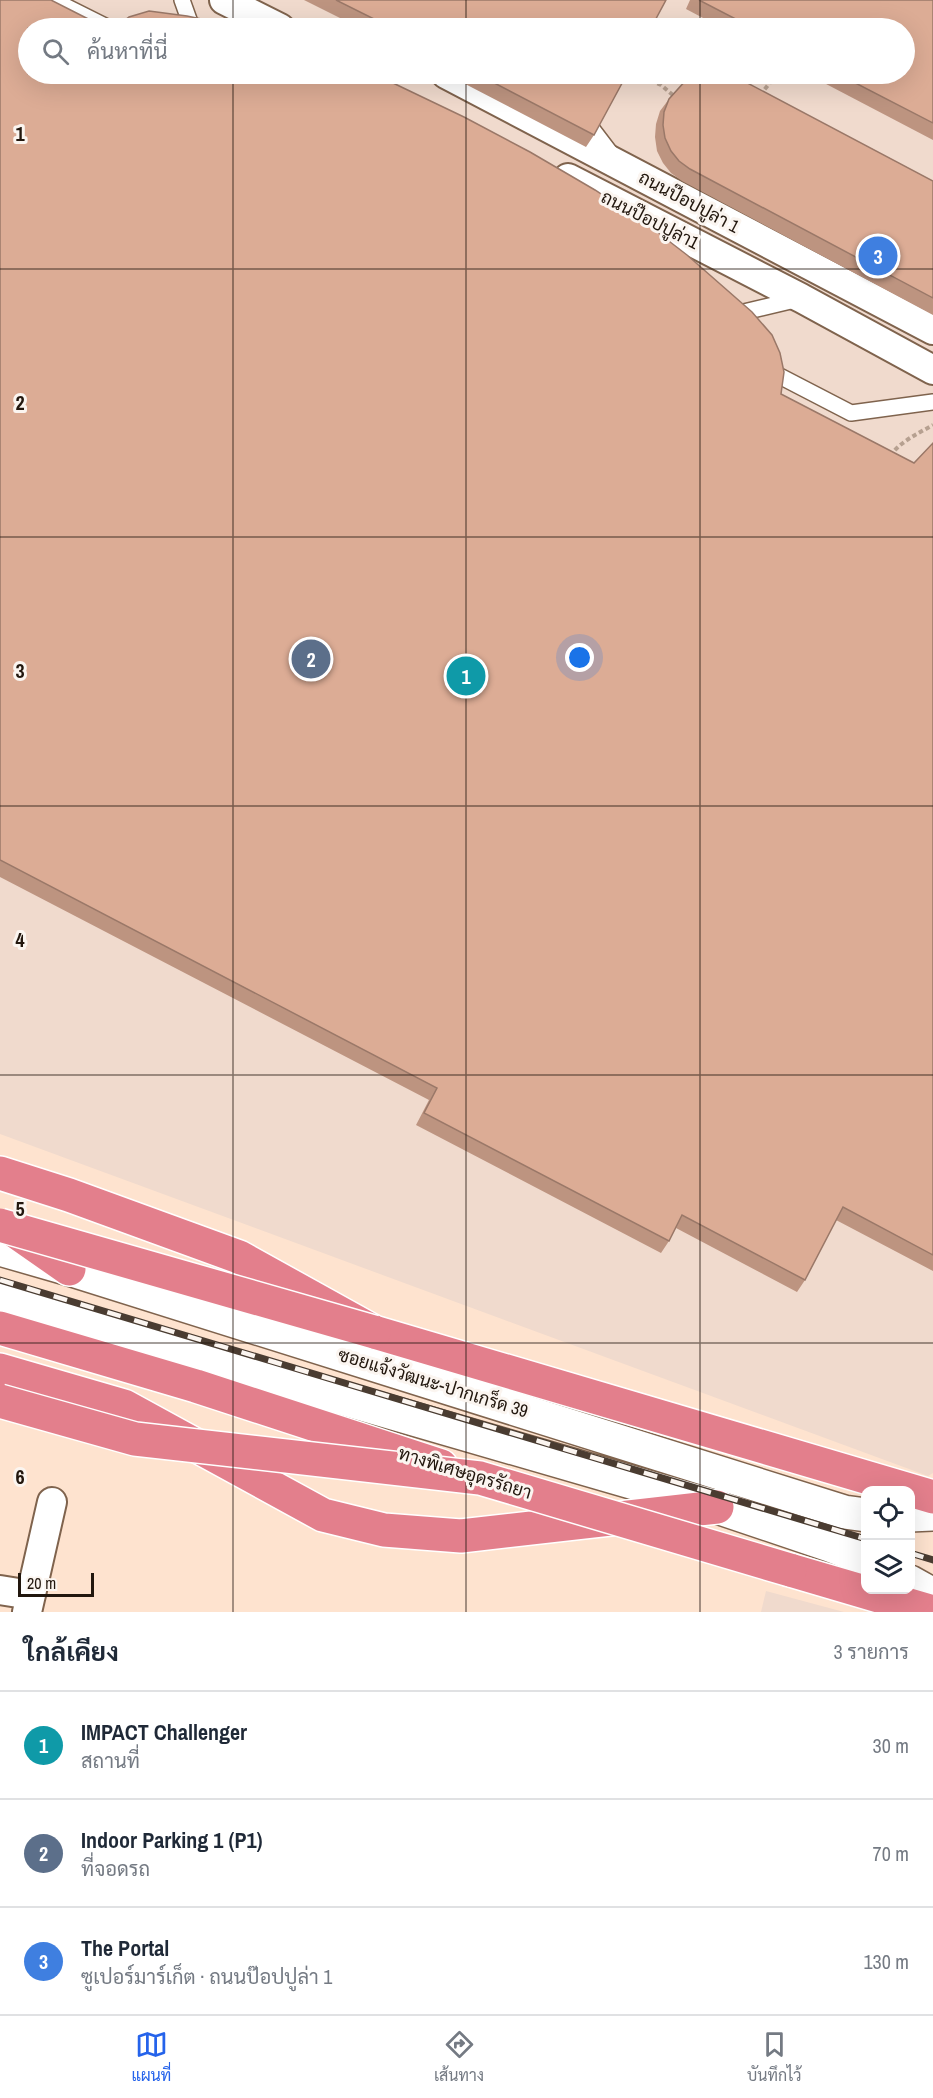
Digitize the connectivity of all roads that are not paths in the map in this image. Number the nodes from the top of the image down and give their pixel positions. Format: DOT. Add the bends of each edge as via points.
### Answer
graph roads {
  1 [pos="53,0"];
  2 [pos="182,0"];
  3 [pos="224,0"];
  4 [pos="89,18"];
  5 [pos="188,18"];
  6 [pos="259,18"];
  7 [pos="465,84"];
  8 [pos="572,102"];
  9 [pos="619,165"];
  10 [pos="547,167"];
  11 [pos="801,298"];
  12 [pos="711,320"];
  13 [pos="933,330"];
  14 [pos="756,363"];
  15 [pos="933,370"];
  16 [pos="933,402"];
  17 [pos="0,1173"];
  18 [pos="0,1223"];
  19 [pos="0,1249"];
  20 [pos="69,1269"];
  21 [pos="0,1299"];
  22 [pos="0,1328"];
  23 [pos="374,1332"];
  24 [pos="0,1370"];
  25 [pos="0,1401"];
  26 [pos="480,1479"];
  27 [pos="933,1497"];
  28 [pos="52,1502"];
  29 [pos="717,1507"];
  30 [pos="861,1514"];
  31 [pos="933,1514"];
  32 [pos="915,1515"];
  33 [pos="861,1557"];
  34 [pos="915,1585"];
  35 [pos="0,1590"];
  36 [pos="933,1594"];
  37 [pos="29,1604"];
  38 [pos="933,1612"];
  1 -- 4 [label="lane"];
  2 -- 5 [label="lane"];
  3 -- 6 [label="street"];
  7 -- 9 [label="street, ถนนป๊อปปูล่า 1"];
  8 -- 9 [label="lane"];
  9 -- 13 [label="street, ถนนป๊อปปูล่า 1"];
  10 -- 11 [label="street, ถนนป๊อปปูล่า1"];
  11 -- 12 [label="lane"];
  11 -- 15 [label="street, ถนนป๊อปปูล่า1"];
  14 -- 16 [label="lane" via="851,413"];
  17 -- 23 [label="highway, bridge" via="239,1257"];
  18 -- 20 [label="highway"];
  18 -- 23 [label="highway, bridge"];
  19 -- 20 [label="main road, ซอยแจ้งวัฒนะ-ปากเกร็ด 39"];
  20 -- 30 [label="main road, ซอยแจ้งวัฒนะ-ปากเกร็ด 39" via="833,1509"];
  21 -- 29 [label="main road"];
  22 -- 26 [label="highway, ทางพิเศษอุดรรัถยา, bridge" via="196,1386"];
  23 -- 27 [label="highway"];
  24 -- 29 [label="highway" via="124,1406 323,1515 384,1530 461,1536"];
  25 -- 26 [label="highway, bridge" via="135,1439"];
  26 -- 38 [label="highway, ทางพิเศษอุดรรัถยา, bridge"];
  28 -- 37 [label="street"];
  29 -- 33 [label="main road"];
  31 -- 32 [label="main road"];
  34 -- 36 [label="main road"];
  35 -- 37 [label="street"];
}
